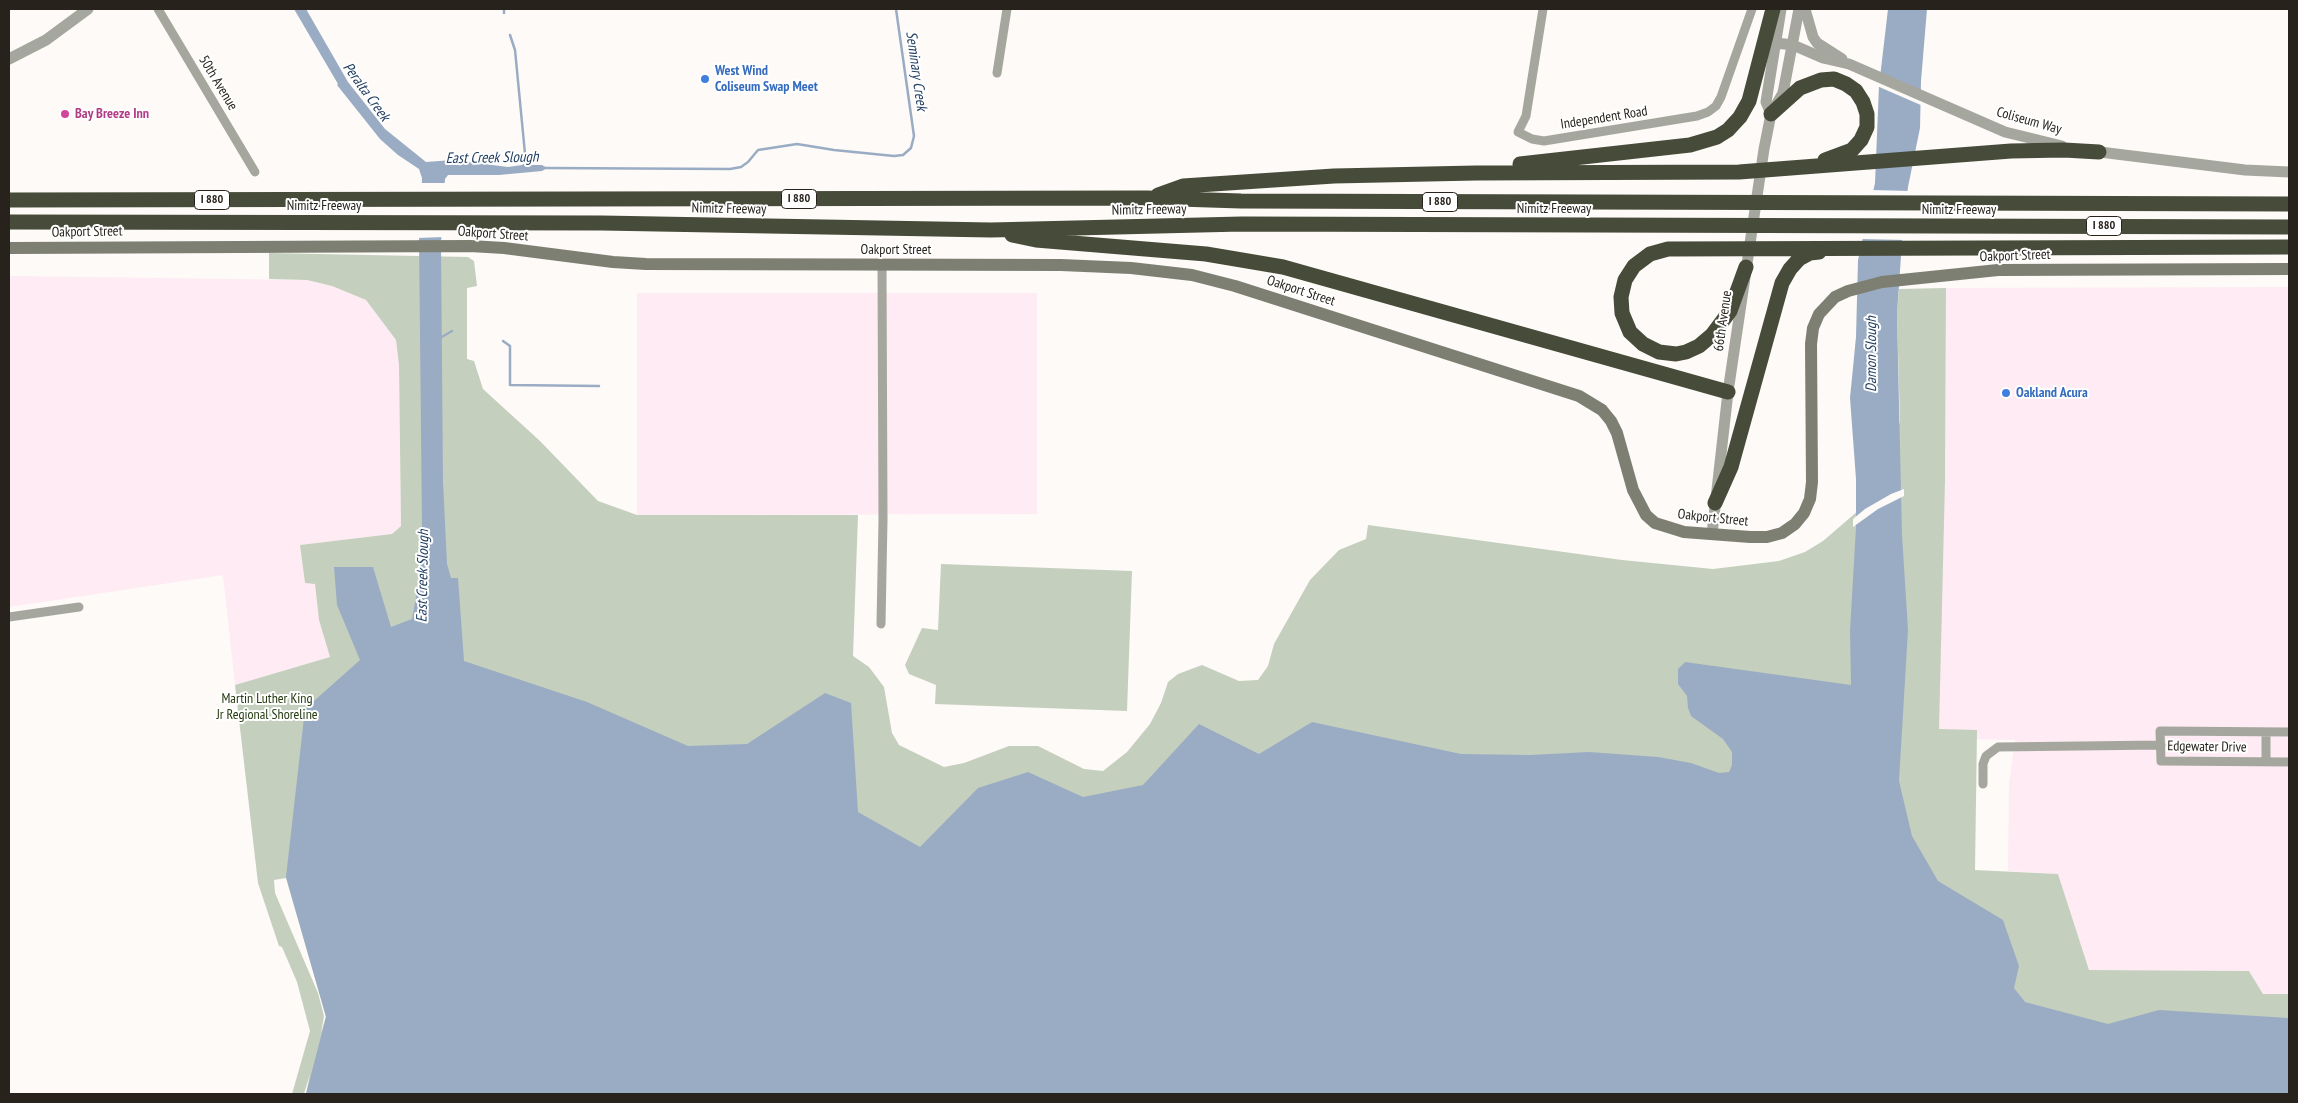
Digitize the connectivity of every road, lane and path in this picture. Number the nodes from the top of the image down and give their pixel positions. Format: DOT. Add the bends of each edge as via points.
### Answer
graph roads {
  1 [pos="88,9"];
  2 [pos="158,9"];
  3 [pos="1007,9"];
  4 [pos="1543,9"];
  5 [pos="1752,9"];
  6 [pos="1773,9"];
  7 [pos="1781,9"];
  8 [pos="1799,9"];
  9 [pos="1805,9"];
  10 [pos="1776,42"];
  11 [pos="1793,45"];
  12 [pos="9,59"];
  13 [pos="1849,64"];
  14 [pos="997,73"];
  15 [pos="1770,114"];
  16 [pos="2099,152"];
  17 [pos="1791,169"];
  18 [pos="255,172"];
  19 [pos="2289,172"];
  20 [pos="1476,173"];
  21 [pos="1147,198"];
  22 [pos="9,200"];
  23 [pos="2289,204"];
  24 [pos="9,222"];
  25 [pos="2289,227"];
  26 [pos="991,230"];
  27 [pos="9,248"];
  28 [pos="1846,248"];
  29 [pos="2289,248"];
  30 [pos="882,265"];
  31 [pos="1746,267"];
  32 [pos="2289,270"];
  33 [pos="1728,392"];
  34 [pos="1716,503"];
  35 [pos="1712,534"];
  36 [pos="79,607"];
  37 [pos="9,617"];
  38 [pos="881,624"];
  39 [pos="2266,732"];
  40 [pos="2289,732"];
  41 [pos="2161,745"];
  42 [pos="2266,762"];
  43 [pos="2289,762"];
  44 [pos="1983,784"];
  1 -- 12 [label="street" via="46,40"];
  2 -- 18 [label="street, 50th Avenue"];
  3 -- 14 [label="street"];
  4 -- 5 [label="street, Independent Road" via="1526,116 1518,132 1544,141 1708,112 1721,97"];
  6 -- 20 [label="highway" via="1749,102 1728,130 1716,137 1690,145 1517,164"];
  7 -- 10 [label="street, 66th Avenue"];
  8 -- 11 [label="street, 66th Avenue"];
  9 -- 13 [label="street" via="1817,43"];
  10 -- 11 [label="street, Coliseum Way"];
  10 -- 15 [label="street, 66th Avenue" via="1766,102"];
  11 -- 13 [label="street, Coliseum Way" via="1823,58"];
  11 -- 15 [label="street, 66th Avenue" via="1783,93"];
  13 -- 16 [label="street, Coliseum Way" via="2004,132"];
  15 -- 17 [label="highway" via="1800,88 1821,80 1834,79 1846,84 1864,102 1866,128 1852,150"];
  15 -- 31 [label="street, 66th Avenue"];
  16 -- 17 [label="highway" via="2038,150"];
  16 -- 19 [label="street, Coliseum Way" via="2245,170"];
  17 -- 20 [label="highway"];
  20 -- 21 [label="highway" via="1334,176 1183,186"];
  21 -- 22 [label="highway, Nimitz Freeway / I 880"];
  21 -- 23 [label="highway, Nimitz Freeway / I 880" via="1241,201"];
  24 -- 26 [label="highway, Nimitz Freeway / I 880" via="451,223"];
  25 -- 26 [label="highway, Nimitz Freeway / I 880" via="1242,224"];
  26 -- 33 [label="highway" via="1036,240 1206,254 1283,267"];
  27 -- 30 [label="main road, Oakport Street" via="451,246 504,248 646,264"];
  28 -- 29 [label="highway"];
  28 -- 31 [label="highway" via="1668,249 1650,254 1634,266 1625,280 1622,313 1630,332 1659,352 1676,354 1699,346 1730,311"];
  28 -- 34 [label="highway" via="1810,253 1799,259 1782,282 1731,467"];
  30 -- 35 [label="main road, Oakport Street" via="1096,266 1192,275 1579,396 1602,410 1611,421 1633,490 1646,515 1668,528"];
  30 -- 38 [label="street" via="884,520"];
  31 -- 33 [label="street, 66th Avenue"];
  32 -- 35 [label="main road, Oakport Street" via="2030,269 1909,278 1848,291 1826,304 1813,328 1812,482 1804,513 1782,533 1767,537"];
  33 -- 34 [label="street, 66th Avenue"];
  34 -- 35 [label="street, 66th Avenue"];
  36 -- 37 [label="street"];
  39 -- 40 [label="street, Edgewater Drive"];
  39 -- 41 [label="street, Edgewater Drive" via="2160,732"];
  39 -- 42 [label="street"];
  41 -- 42 [label="street, Edgewater Drive" via="2161,761"];
  41 -- 44 [label="street" via="1998,747 1986,756"];
  42 -- 43 [label="street, Edgewater Drive"];
}
